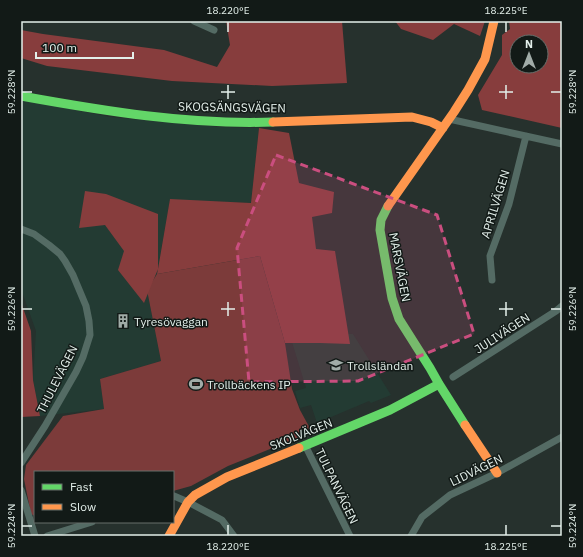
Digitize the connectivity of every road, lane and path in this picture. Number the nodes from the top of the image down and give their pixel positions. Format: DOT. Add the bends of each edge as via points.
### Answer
graph roads {
  1 [pos="194,21"];
  2 [pos="494,21"];
  3 [pos="214,30"];
  4 [pos="21,96"];
  5 [pos="449,119"];
  6 [pos="443,128"];
  7 [pos="526,136"];
  8 [pos="562,144"];
  9 [pos="21,229"];
  10 [pos="492,280"];
  11 [pos="562,306"];
  12 [pos="453,377"];
  13 [pos="439,384"];
  14 [pos="562,437"];
  15 [pos="305,445"];
  16 [pos="21,463"];
  17 [pos="497,473"];
  18 [pos="21,490"];
  19 [pos="174,496"];
  20 [pos="188,502"];
  21 [pos="89,523"];
  22 [pos="35,536"];
  23 [pos="47,536"];
  24 [pos="169,536"];
  25 [pos="234,536"];
  26 [pos="350,536"];
  27 [pos="412,536"];
  1 -- 3 [label="street"];
  2 -- 5 [label="street, MARSVÄGEN" via="485,59"];
  4 -- 6 [label="street, SKOGSÄNGSVÄGEN" via="125,113 206,121 265,122 412,117"];
  5 -- 6 [label="street, MARSVÄGEN"];
  5 -- 7 [label="street"];
  6 -- 13 [label="street, MARSVÄGEN" via="387,208 381,220 380,230 392,298 399,319"];
  7 -- 8 [label="street"];
  7 -- 10 [label="street, APRILVÄGEN" via="509,204 490,256"];
  9 -- 16 [label="street, THULEVÄGEN" via="34,234 60,254 86,306 90,335 76,372"];
  11 -- 12 [label="street, JULIVÄGEN"];
  13 -- 15 [label="street, SKOLVÄGEN" via="390,410"];
  13 -- 17 [label="street, MARSVÄGEN"];
  14 -- 17 [label="street, LIDVÄGEN"];
  15 -- 20 [label="street, SKOLVÄGEN" via="227,477 195,495"];
  15 -- 26 [label="street, TULPANVÄGEN"];
  17 -- 27 [label="street, LIDVÄGEN" via="450,495 422,517"];
  18 -- 22 [label="street"];
  19 -- 20 [label="street"];
  20 -- 24 [label="street"];
  20 -- 25 [label="street" via="222,520"];
  21 -- 23 [label="street"];
}
